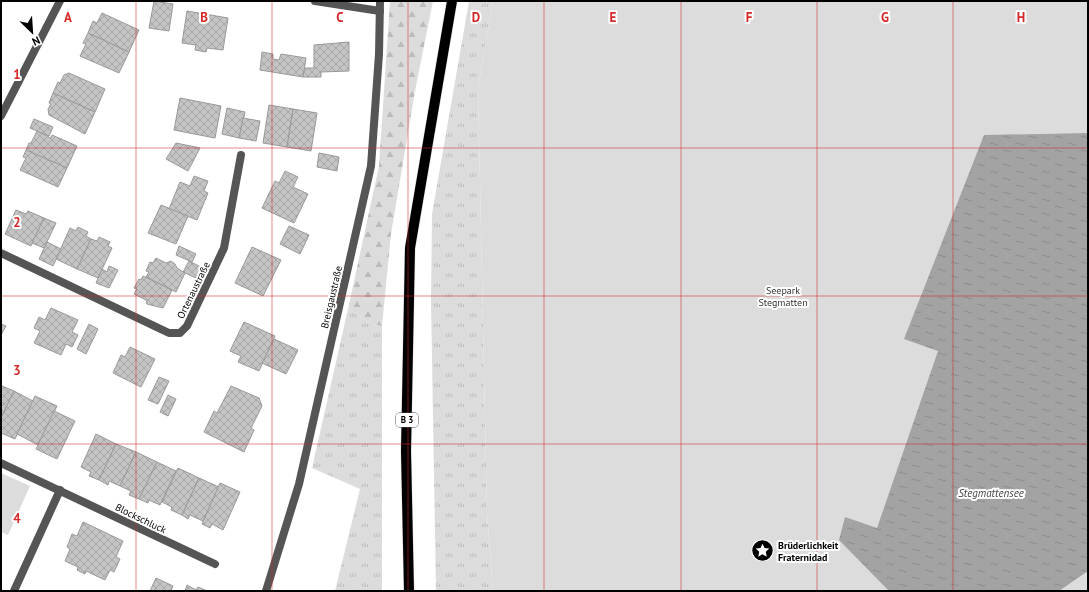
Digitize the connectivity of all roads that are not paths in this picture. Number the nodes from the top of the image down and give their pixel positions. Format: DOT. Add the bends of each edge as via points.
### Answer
graph roads {
  1 [pos="60,1"];
  2 [pos="315,1"];
  3 [pos="380,1"];
  4 [pos="452,1"];
  5 [pos="380,11"];
  6 [pos="1,116"];
  7 [pos="241,155"];
  8 [pos="1,253"];
  9 [pos="1,463"];
  10 [pos="60,490"];
  11 [pos="215,564"];
  12 [pos="14,591"];
  13 [pos="266,591"];
  14 [pos="409,591"];
  1 -- 6 [label="street"];
  2 -- 5 [label="street"];
  3 -- 5 [label="street, Breisgaustraße"];
  4 -- 14 [label="main road, B 3" via="410,248 406,452"];
  5 -- 13 [label="street, Breisgaustraße" via="371,166 299,484"];
  7 -- 8 [label="street, Ortenaustraße" via="224,248 187,326 180,333 169,333"];
  9 -- 10 [label="street, Blockschluck"];
  10 -- 11 [label="street, Blockschluck"];
  10 -- 12 [label="street"];
}
